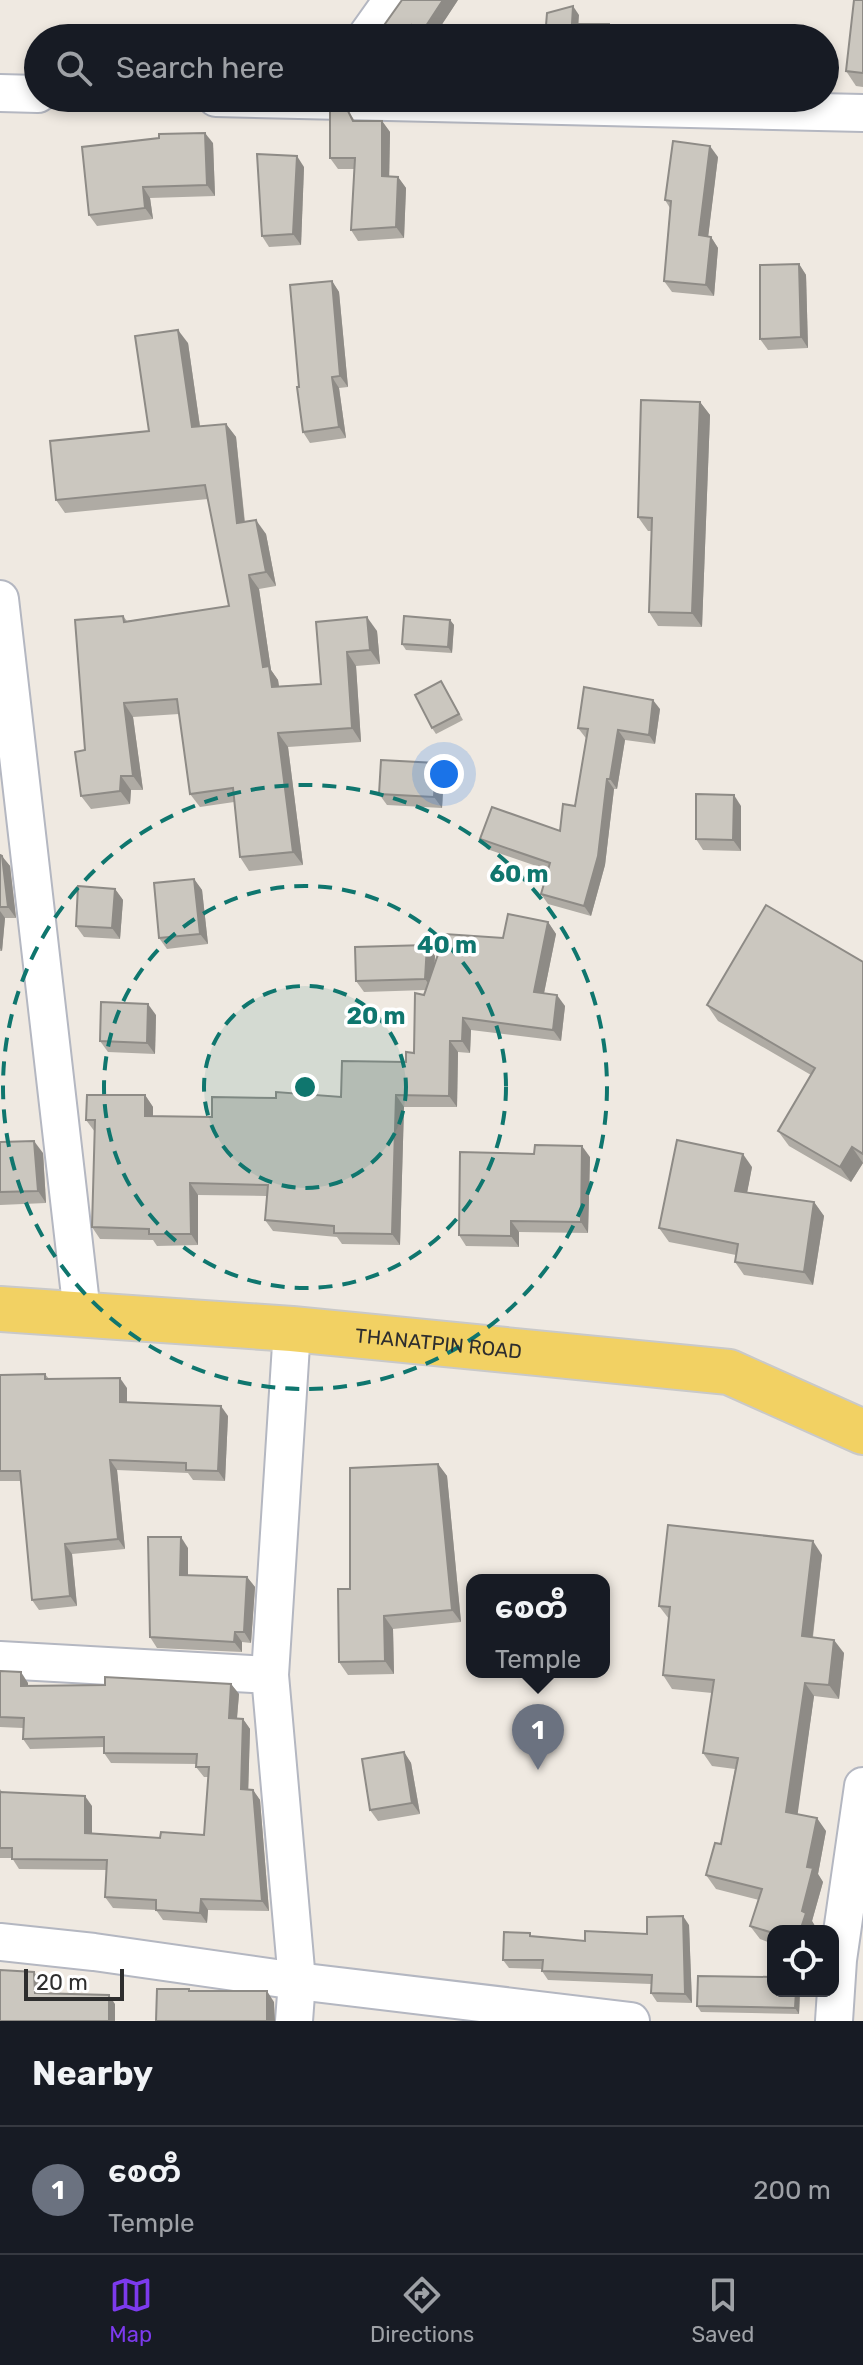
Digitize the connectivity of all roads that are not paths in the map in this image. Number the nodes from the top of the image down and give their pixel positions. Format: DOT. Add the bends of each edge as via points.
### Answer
graph roads {
  1 [pos="392,0"];
  2 [pos="375,24"];
  3 [pos="0,93"];
  4 [pos="24,94"];
  5 [pos="824,112"];
  6 [pos="863,113"];
  7 [pos="0,599"];
  8 [pos="0,1309"];
  9 [pos="82,1313"];
  10 [pos="292,1329"];
  11 [pos="863,1432"];
  12 [pos="0,1660"];
  13 [pos="270,1675"];
  14 [pos="863,1786"];
  15 [pos="0,1942"];
  16 [pos="297,1981"];
  17 [pos="294,2021"];
  18 [pos="631,2021"];
  19 [pos="834,2021"];
  1 -- 2 [label="street"];
  3 -- 4 [label="street"];
  5 -- 6 [label="street"];
  7 -- 9 [label="street"];
  8 -- 9 [label="main road, THANATPIN ROAD"];
  9 -- 10 [label="main road, THANATPIN ROAD"];
  10 -- 11 [label="main road, THANATPIN ROAD" via="729,1372"];
  10 -- 13 [label="street"];
  12 -- 13 [label="street"];
  13 -- 16 [label="street"];
  14 -- 19 [label="street"];
  15 -- 16 [label="street"];
  16 -- 17 [label="street"];
  16 -- 18 [label="street"];
}
